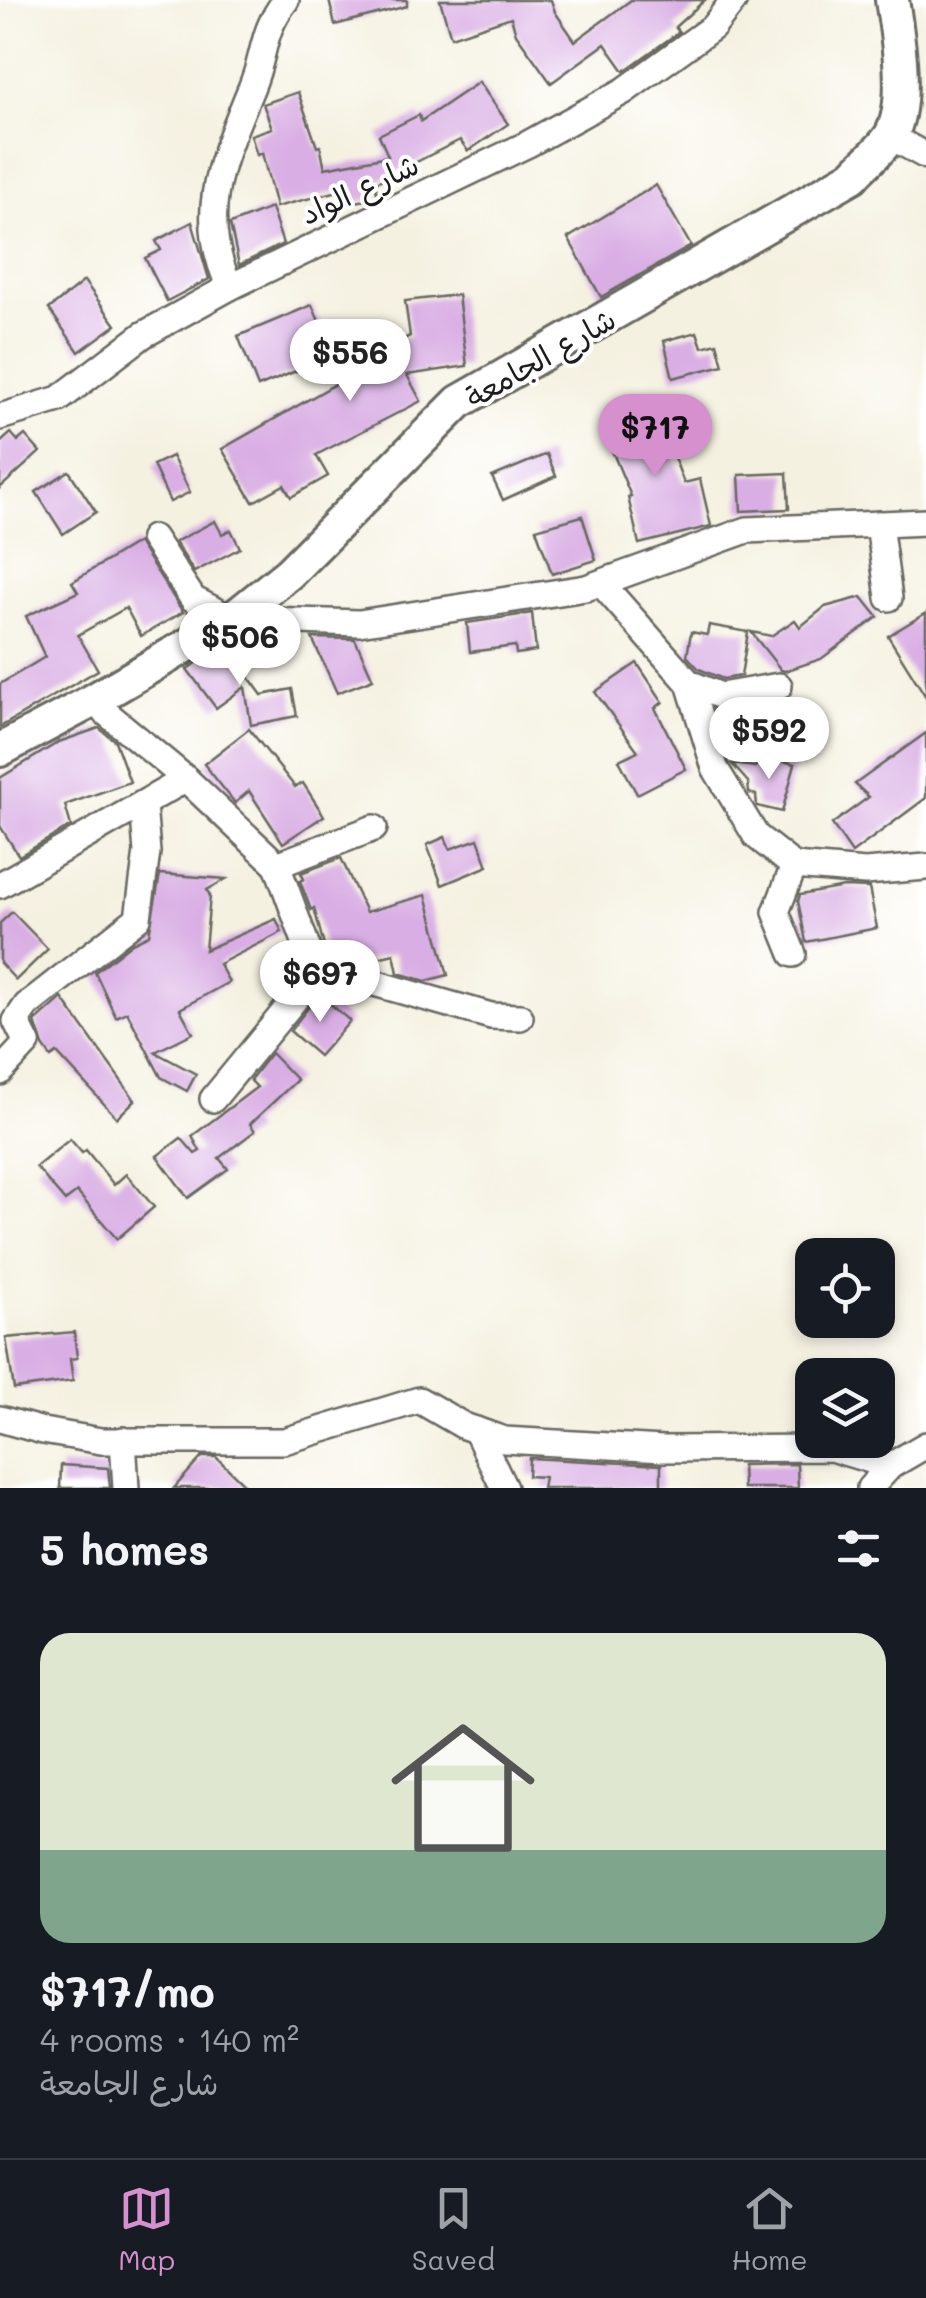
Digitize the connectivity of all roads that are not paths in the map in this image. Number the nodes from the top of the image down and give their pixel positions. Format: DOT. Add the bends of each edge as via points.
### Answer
graph roads {
  1 [pos="286,0"];
  2 [pos="734,0"];
  3 [pos="892,0"];
  4 [pos="890,136"];
  5 [pos="926,156"];
  6 [pos="230,286"];
  7 [pos="0,416"];
  8 [pos="926,522"];
  9 [pos="879,524"];
  10 [pos="152,538"];
  11 [pos="601,583"];
  12 [pos="888,598"];
  13 [pos="232,618"];
  14 [pos="689,683"];
  15 [pos="779,686"];
  16 [pos="92,701"];
  17 [pos="0,750"];
  18 [pos="186,779"];
  19 [pos="143,804"];
  20 [pos="374,828"];
  21 [pos="277,866"];
  22 [pos="794,866"];
  23 [pos="926,867"];
  24 [pos="0,885"];
  25 [pos="793,954"];
  26 [pos="314,966"];
  27 [pos="520,1017"];
  28 [pos="0,1072"];
  29 [pos="213,1099"];
  30 [pos="0,1420"];
  31 [pos="476,1430"];
  32 [pos="123,1440"];
  33 [pos="926,1445"];
  34 [pos="890,1466"];
  35 [pos="126,1488"];
  36 [pos="504,1488"];
  37 [pos="870,1488"];
  1 -- 6 [label="street" via="263,39 213,192 218,250"];
  2 -- 6 [label="street, شارع الواد" via="713,28 624,91"];
  3 -- 4 [label="main road" via="899,112"];
  4 -- 5 [label="street"];
  4 -- 13 [label="main road, شارع الجامعة" via="852,176 459,402 289,573"];
  6 -- 7 [label="street, شارع الواد" via="142,335 59,399"];
  8 -- 9 [label="street"];
  9 -- 11 [label="street" via="747,530"];
  9 -- 12 [label="street"];
  10 -- 13 [label="street" via="193,600"];
  11 -- 13 [label="street" via="359,623"];
  11 -- 14 [label="street"];
  13 -- 16 [label="main road, شارع الجامعة"];
  14 -- 15 [label="street" via="721,696"];
  14 -- 22 [label="street" via="715,768 756,836"];
  16 -- 17 [label="main road, شارع الجامعة"];
  16 -- 18 [label="street"];
  18 -- 19 [label="street"];
  18 -- 21 [label="street"];
  19 -- 24 [label="street"];
  19 -- 28 [label="street" via="147,852 138,918 27,1006 16,1021 26,1043"];
  20 -- 21 [label="street"];
  21 -- 26 [label="street"];
  22 -- 23 [label="street" via="865,872"];
  22 -- 25 [label="street" via="776,912"];
  26 -- 27 [label="street" via="491,1016"];
  26 -- 29 [label="street" via="305,987"];
  30 -- 32 [label="street" via="42,1432"];
  31 -- 32 [label="street" via="419,1400 284,1440"];
  31 -- 34 [label="street" via="504,1440 663,1449 831,1448"];
  31 -- 36 [label="street"];
  32 -- 35 [label="street"];
  33 -- 34 [label="street"];
  34 -- 37 [label="street"];
}
